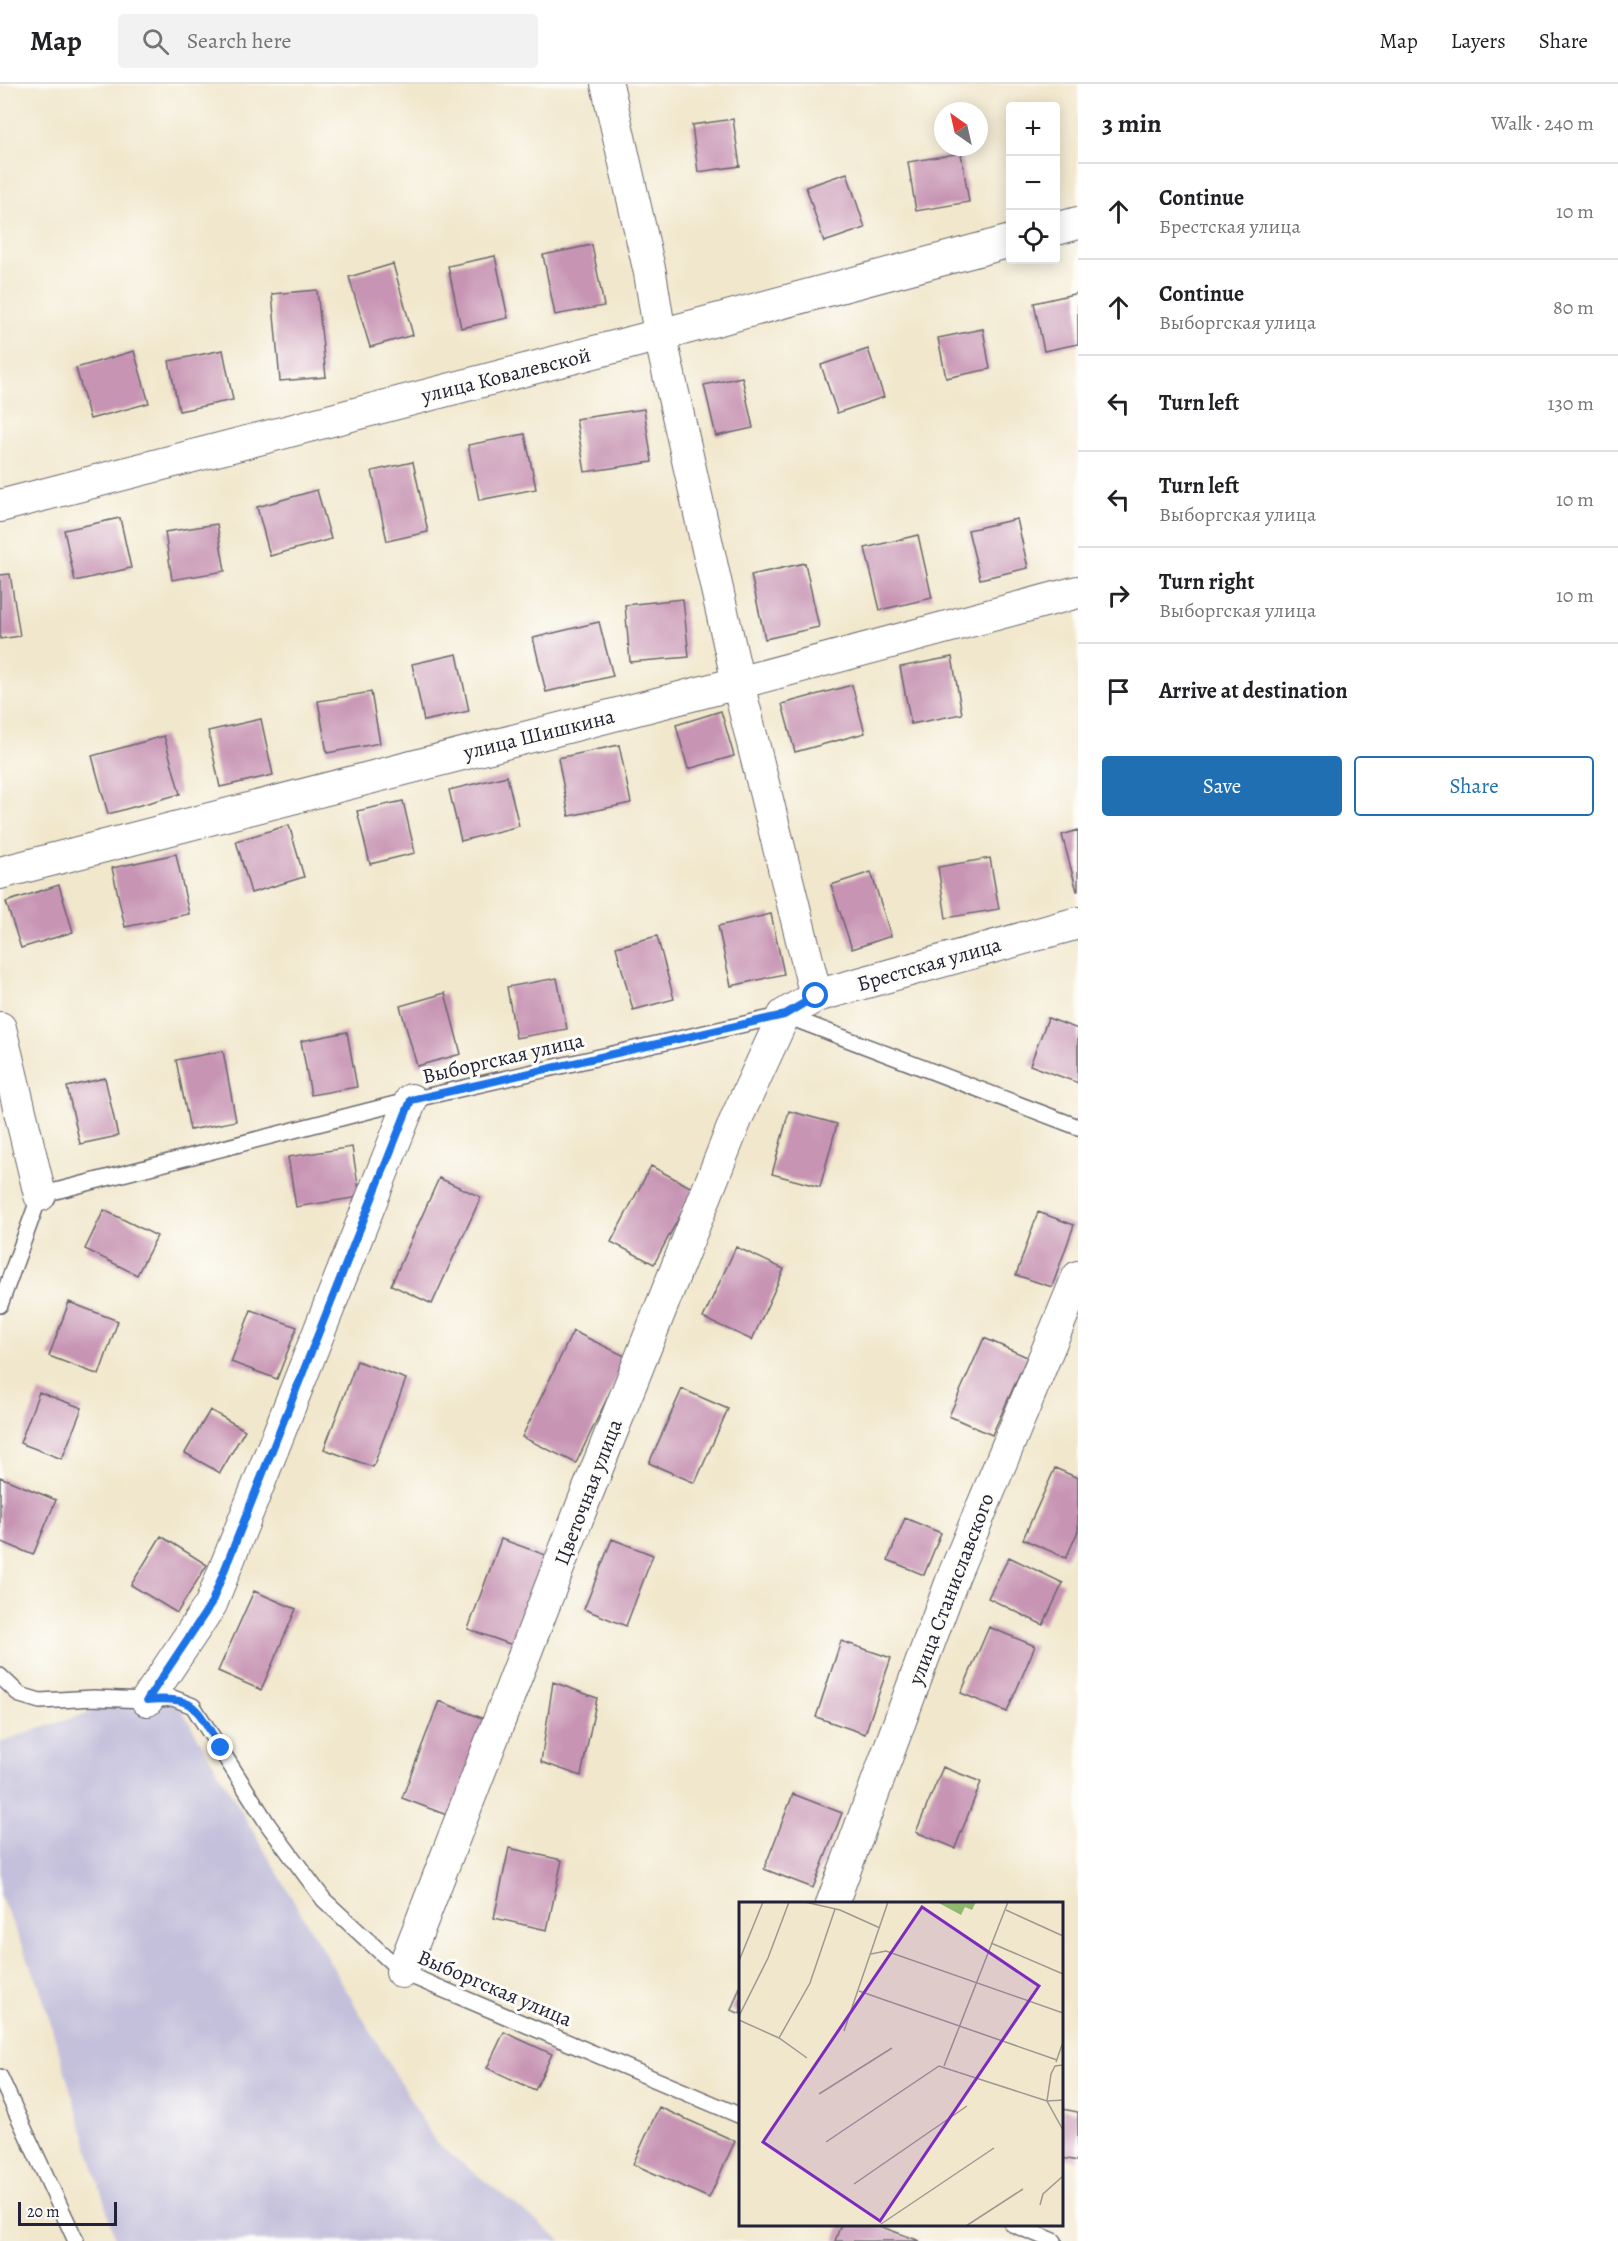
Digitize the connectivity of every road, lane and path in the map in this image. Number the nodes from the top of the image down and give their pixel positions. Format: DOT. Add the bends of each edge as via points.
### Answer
graph roads {
  1 [pos="608,84"];
  2 [pos="1078,224"];
  3 [pos="1060,229"];
  4 [pos="1006,243"];
  5 [pos="660,335"];
  6 [pos="0,506"];
  7 [pos="1078,592"];
  8 [pos="738,683"];
  9 [pos="0,873"];
  10 [pos="1078,922"];
  11 [pos="816,996"];
  12 [pos="784,1015"];
  13 [pos="0,1028"];
  14 [pos="411,1100"];
  15 [pos="1078,1127"];
  16 [pos="40,1195"];
  17 [pos="1078,1278"];
  18 [pos="0,1305"];
  19 [pos="0,1676"];
  20 [pos="147,1700"];
  21 [pos="833,1902"];
  22 [pos="402,1972"];
  23 [pos="0,2077"];
  24 [pos="739,2115"];
  25 [pos="1017,2226"];
  26 [pos="76,2241"];
  27 [pos="1054,2241"];
  1 -- 5 [label="street"];
  2 -- 3 [label="street"];
  4 -- 5 [label="street, улица Ковалевской"];
  5 -- 6 [label="street, улица Ковалевской"];
  5 -- 8 [label="street"];
  7 -- 8 [label="street, улица Шишкина"];
  8 -- 9 [label="street, улица Шишкина"];
  8 -- 11 [label="street"];
  10 -- 11 [label="street, Брестская улица"];
  11 -- 12 [label="street, Брестская улица"];
  12 -- 14 [label="lane, Выборгская улица"];
  12 -- 15 [label="lane"];
  12 -- 22 [label="street, Цветочная улица" via="737,1117 590,1484"];
  13 -- 16 [label="street"];
  14 -- 16 [label="lane, Выборгская улица"];
  14 -- 20 [label="street" via="211,1604"];
  16 -- 18 [label="lane"];
  17 -- 21 [label="street, улица Станиславского" via="954,1575"];
  19 -- 20 [label="lane, Выборгская улица" via="20,1695 40,1701"];
  20 -- 22 [label="lane, Выборгская улица" via="173,1698 193,1706 269,1826 324,1900"];
  22 -- 24 [label="lane, Выборгская улица"];
  23 -- 26 [label="lane"];
  25 -- 27 [label="lane"];
}
